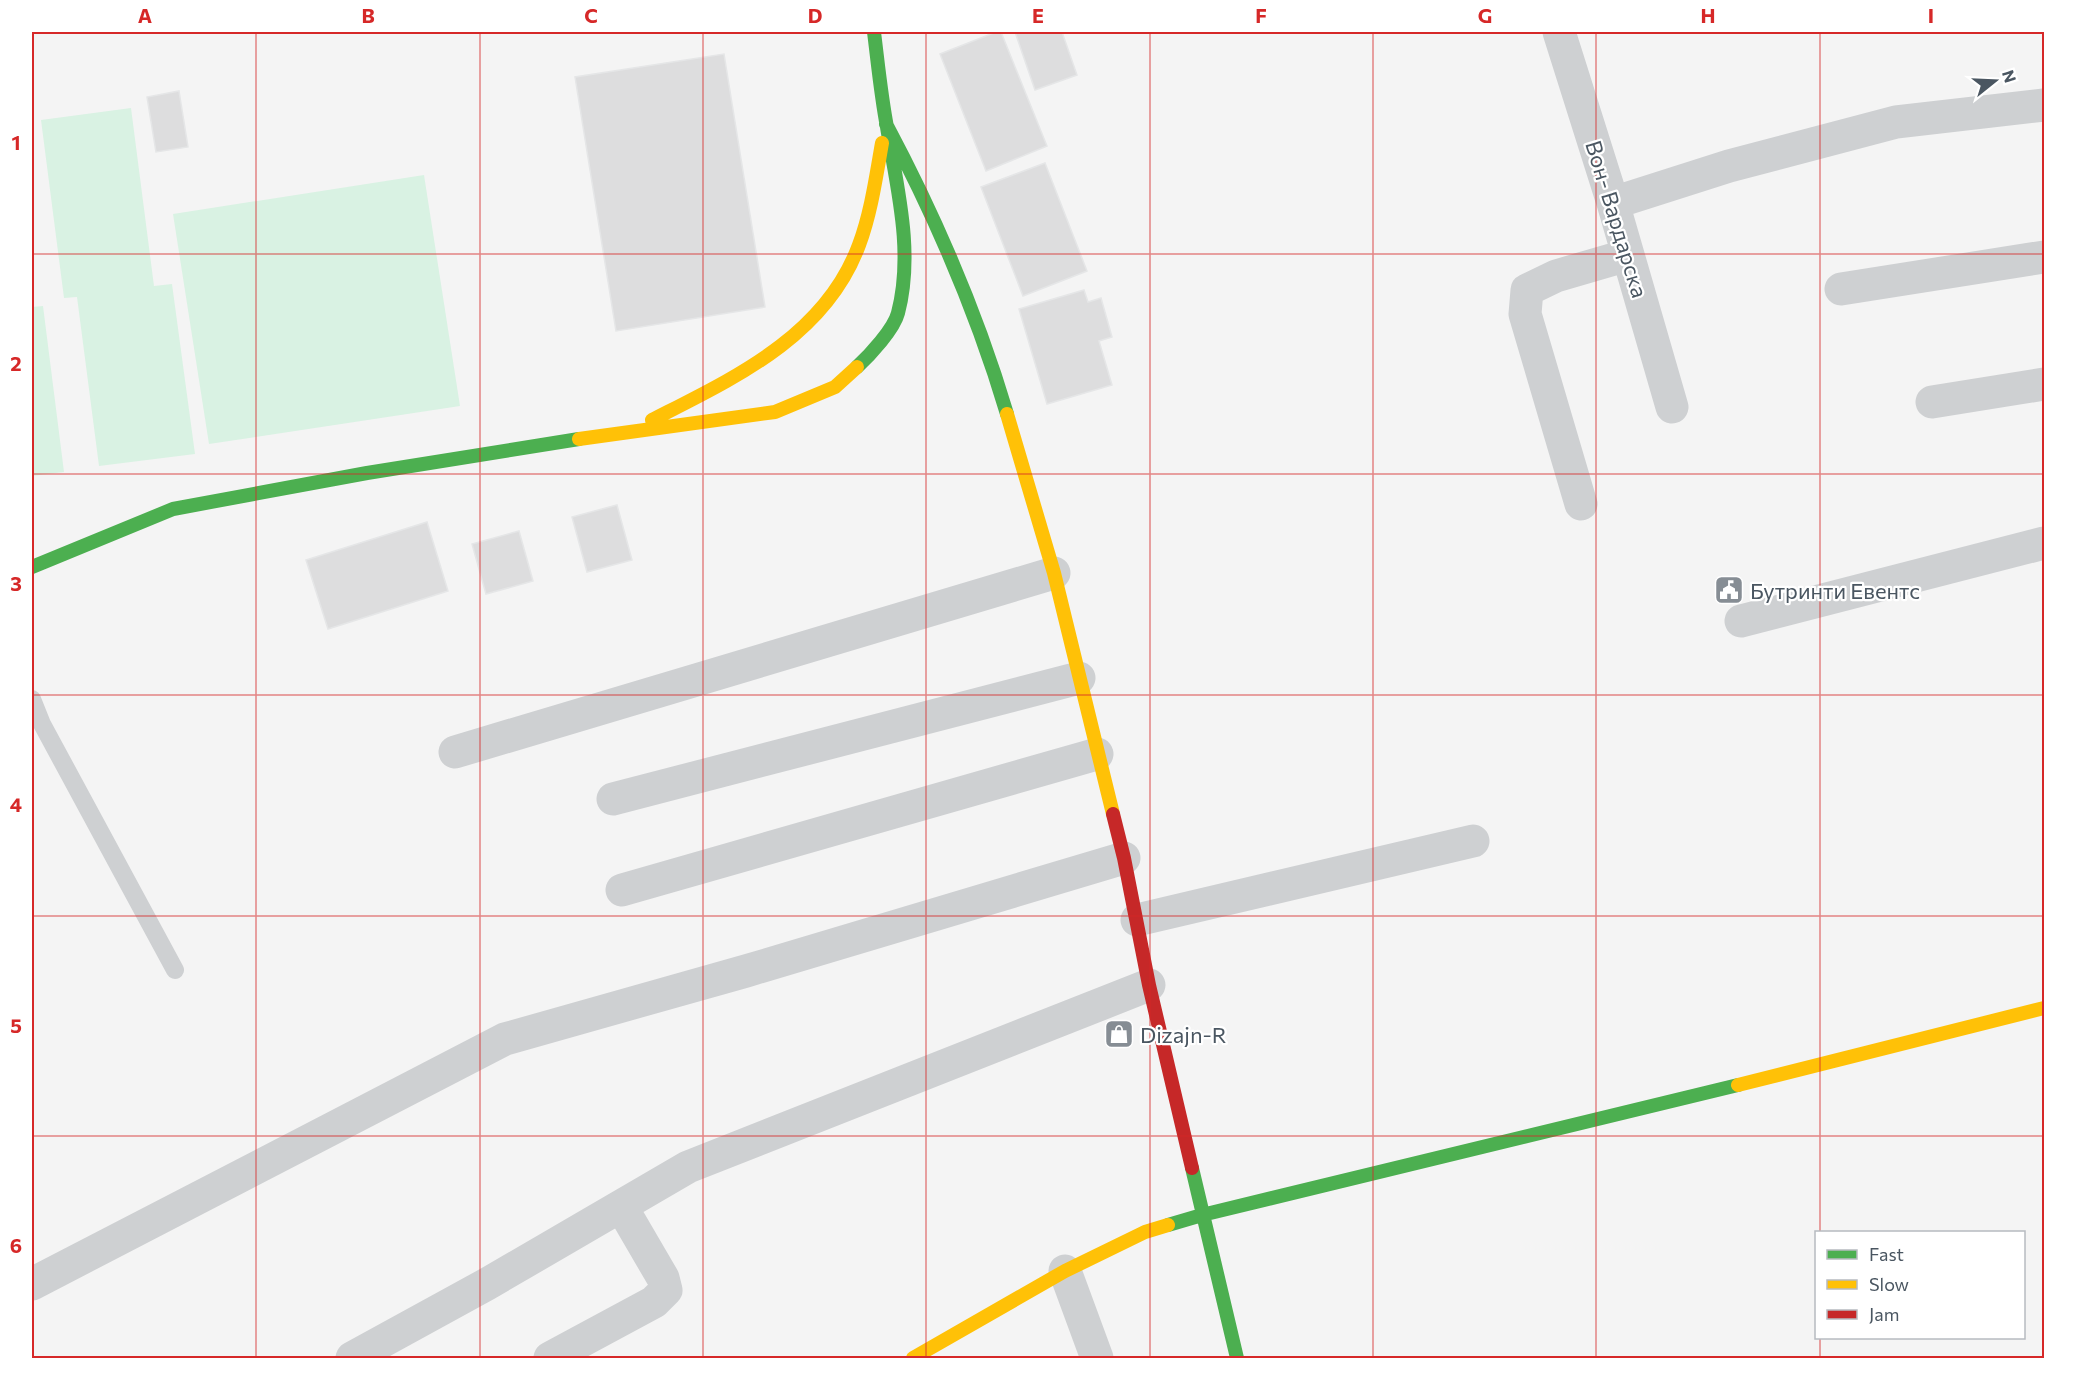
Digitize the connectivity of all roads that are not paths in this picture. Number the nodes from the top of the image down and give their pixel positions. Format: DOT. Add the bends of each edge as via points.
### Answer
graph roads {
  1 [pos="874,32"];
  2 [pos="1559,32"];
  3 [pos="2044,105"];
  4 [pos="886,124"];
  5 [pos="1613,203"];
  6 [pos="1628,255"];
  7 [pos="2044,257"];
  8 [pos="1841,289"];
  9 [pos="2044,384"];
  10 [pos="1932,402"];
  11 [pos="1672,407"];
  12 [pos="635,430"];
  13 [pos="1581,504"];
  14 [pos="2044,543"];
  15 [pos="32,567"];
  16 [pos="1054,573"];
  17 [pos="1741,621"];
  18 [pos="1079,678"];
  19 [pos="32,699"];
  20 [pos="455,752"];
  21 [pos="1097,754"];
  22 [pos="613,799"];
  23 [pos="1473,841"];
  24 [pos="1124,858"];
  25 [pos="622,890"];
  26 [pos="1137,920"];
  27 [pos="175,970"];
  28 [pos="1149,985"];
  29 [pos="2044,1008"];
  30 [pos="621,1206"];
  31 [pos="1202,1215"];
  32 [pos="1065,1271"];
  33 [pos="32,1284"];
  34 [pos="352,1359"];
  35 [pos="550,1359"];
  36 [pos="913,1359"];
  37 [pos="1097,1359"];
  38 [pos="1237,1359"];
  1 -- 4 [label="street"];
  2 -- 5 [label="street, Вон- Вардарска"];
  3 -- 5 [label="street" via="1896,123 1729,166"];
  4 -- 12 [label="street" via="867,220 854,260 834,294 800,333 752,368"];
  4 -- 12 [label="street" via="906,264 898,315 874,351 835,387 775,412"];
  4 -- 16 [label="street" via="956,269 1002,398"];
  5 -- 6 [label="street, Вон- Вардарска"];
  6 -- 11 [label="street, Вон- Вардарска"];
  6 -- 13 [label="street" via="1556,276 1527,290 1524,314"];
  7 -- 8 [label="street"];
  9 -- 10 [label="street"];
  12 -- 15 [label="street" via="173,509"];
  14 -- 17 [label="street"];
  16 -- 18 [label="street"];
  16 -- 20 [label="street"];
  18 -- 21 [label="street"];
  18 -- 22 [label="street"];
  19 -- 27 [label="lane"];
  21 -- 24 [label="street"];
  21 -- 25 [label="street"];
  23 -- 26 [label="street"];
  24 -- 26 [label="street"];
  24 -- 33 [label="street" via="506,1039"];
  26 -- 28 [label="street"];
  28 -- 30 [label="street" via="688,1167"];
  28 -- 31 [label="street"];
  29 -- 31 [label="street"];
  30 -- 34 [label="street"];
  30 -- 35 [label="street" via="663,1278 666,1290 654,1302"];
  31 -- 32 [label="street" via="1145,1232"];
  31 -- 38 [label="street"];
  32 -- 36 [label="street"];
  32 -- 37 [label="street"];
}
